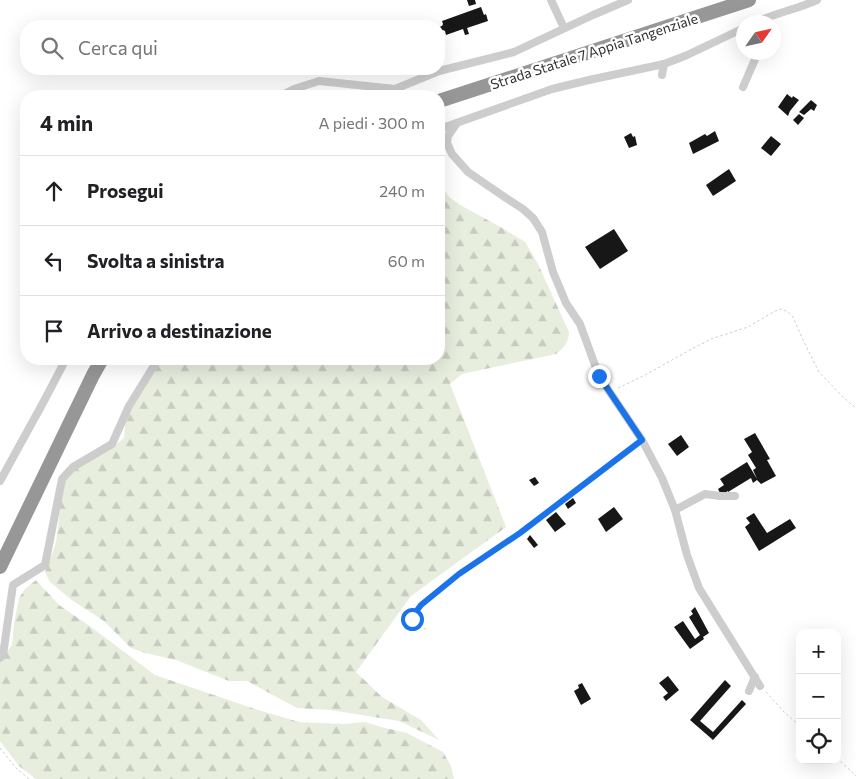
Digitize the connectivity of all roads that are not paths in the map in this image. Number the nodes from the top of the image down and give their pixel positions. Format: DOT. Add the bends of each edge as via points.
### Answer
graph roads {
  1 [pos="551,0"];
  2 [pos="628,0"];
  3 [pos="749,0"];
  4 [pos="817,0"];
  5 [pos="773,15"];
  6 [pos="564,28"];
  7 [pos="736,32"];
  8 [pos="755,60"];
  9 [pos="664,64"];
  10 [pos="445,69"];
  11 [pos="429,75"];
  12 [pos="662,75"];
  13 [pos="743,87"];
  14 [pos="292,90"];
  15 [pos="445,99"];
  16 [pos="457,123"];
  17 [pos="445,127"];
  18 [pos="63,365"];
  19 [pos="99,365"];
  20 [pos="154,365"];
  21 [pos="642,440"];
  22 [pos="0,481"];
  23 [pos="735,496"];
  24 [pos="674,510"];
  25 [pos="520,533"];
  26 [pos="0,567"];
  27 [pos="0,658"];
  28 [pos="755,678"];
  29 [pos="760,686"];
  30 [pos="749,691"];
  1 -- 6 [label="street"];
  2 -- 6 [label="street"];
  3 -- 15 [label="highway, Strada Statale 7 Appia Tangenziale"];
  4 -- 5 [label="street"];
  6 -- 10 [label="street" via="514,52 494,54"];
  7 -- 9 [label="street"];
  8 -- 13 [label="street"];
  9 -- 12 [label="street"];
  9 -- 16 [label="street" via="552,89"];
  11 -- 14 [label="street" via="395,89 319,81"];
  16 -- 17 [label="street"];
  16 -- 21 [label="street" via="448,136 452,154 468,172 533,218 542,232 553,272 582,330 599,376"];
  18 -- 22 [label="street"];
  19 -- 26 [label="highway"];
  20 -- 27 [label="street" via="129,406 112,444 73,467 62,479 45,565 13,585"];
  21 -- 24 [label="street" via="650,449"];
  21 -- 25 [label="lane"];
  23 -- 24 [label="street" via="705,494"];
  24 -- 28 [label="street" via="699,588"];
  28 -- 29 [label="street"];
  28 -- 30 [label="street"];
}
